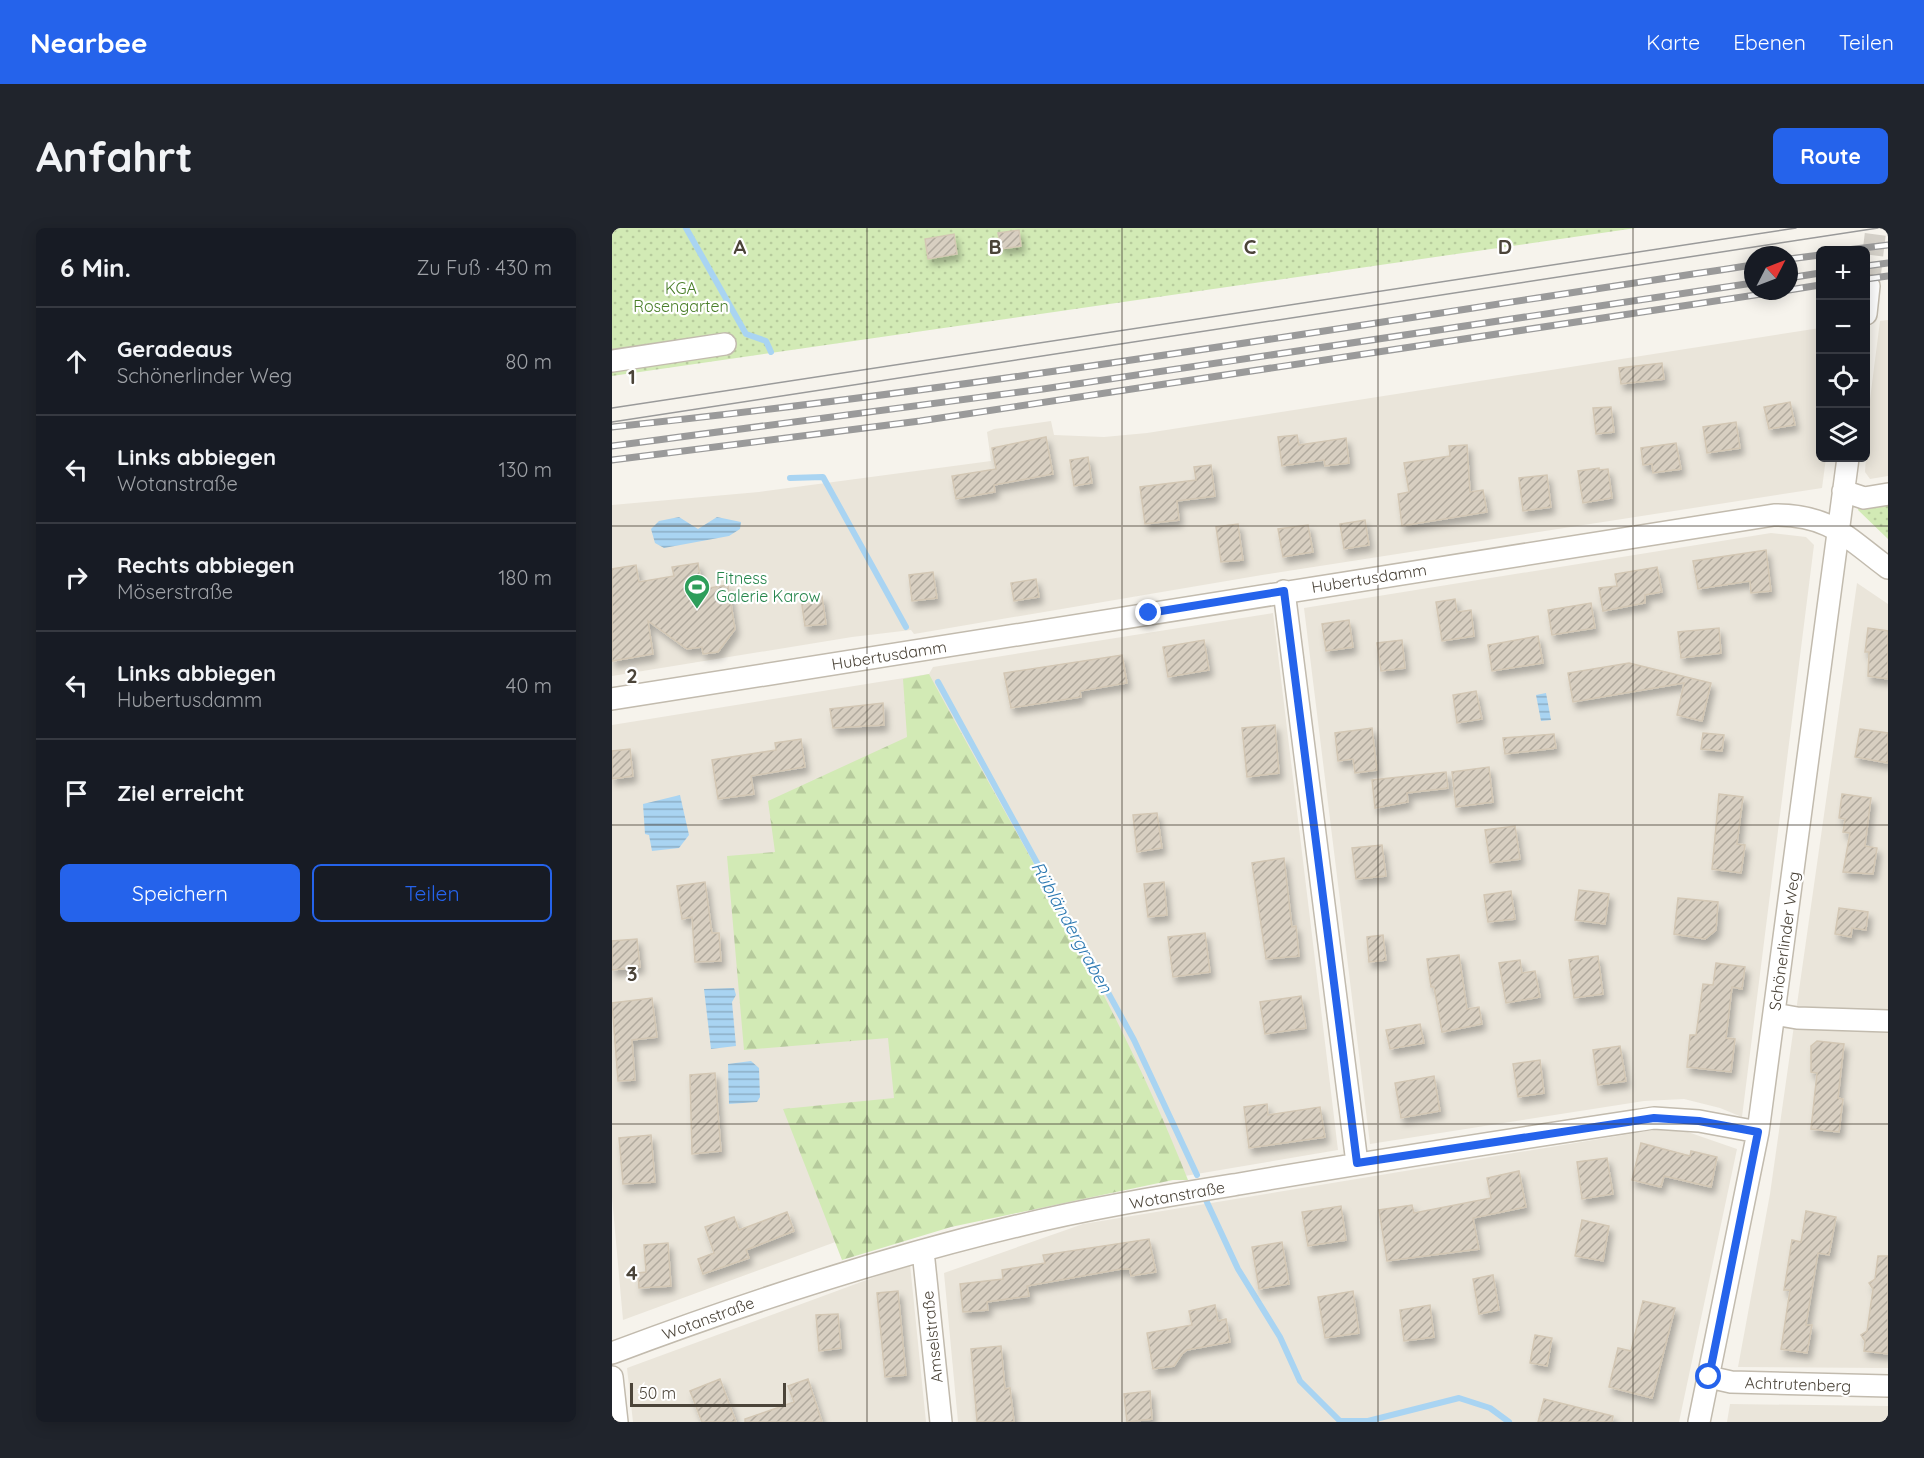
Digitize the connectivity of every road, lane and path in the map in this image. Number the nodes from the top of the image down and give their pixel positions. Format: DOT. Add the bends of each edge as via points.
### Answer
graph roads {
  1 [pos="725,344"];
  2 [pos="612,361"];
  3 [pos="1847,462"];
  4 [pos="1843,491"];
  5 [pos="1888,494"];
  6 [pos="1839,529"];
  7 [pos="1888,568"];
  8 [pos="1284,591"];
  9 [pos="612,699"];
  10 [pos="1774,1014"];
  11 [pos="1888,1021"];
  12 [pos="1758,1132"];
  13 [pos="1357,1163"];
  14 [pos="923,1251"];
  15 [pos="612,1353"];
  16 [pos="612,1377"];
  17 [pos="1709,1377"];
  18 [pos="1888,1386"];
  19 [pos="617,1422"];
  20 [pos="941,1422"];
  21 [pos="1699,1422"];
  1 -- 2 [label="street"];
  3 -- 4 [label="street, Schönerlinder Weg"];
  4 -- 5 [label="street" via="1863,498"];
  4 -- 6 [label="street, Schönerlinder Weg"];
  6 -- 7 [label="street, Hubertusdamm"];
  6 -- 8 [label="street, Hubertusdamm" via="1790,515 1743,518"];
  6 -- 10 [label="street, Schönerlinder Weg"];
  8 -- 9 [label="street, Hubertusdamm"];
  8 -- 13 [label="street"];
  10 -- 11 [label="street"];
  10 -- 12 [label="street, Schönerlinder Weg"];
  12 -- 13 [label="street, Wotanstraße" via="1699,1121 1654,1118"];
  12 -- 17 [label="street, Schönerlinder Weg"];
  13 -- 14 [label="street, Wotanstraße" via="1121,1205"];
  14 -- 15 [label="street, Wotanstraße" via="731,1308"];
  14 -- 20 [label="street, Amselstraße"];
  16 -- 19 [label="street"];
  17 -- 18 [label="street, Achtrutenberg" via="1731,1383"];
  17 -- 21 [label="street, Schönerlinder Weg"];
}
